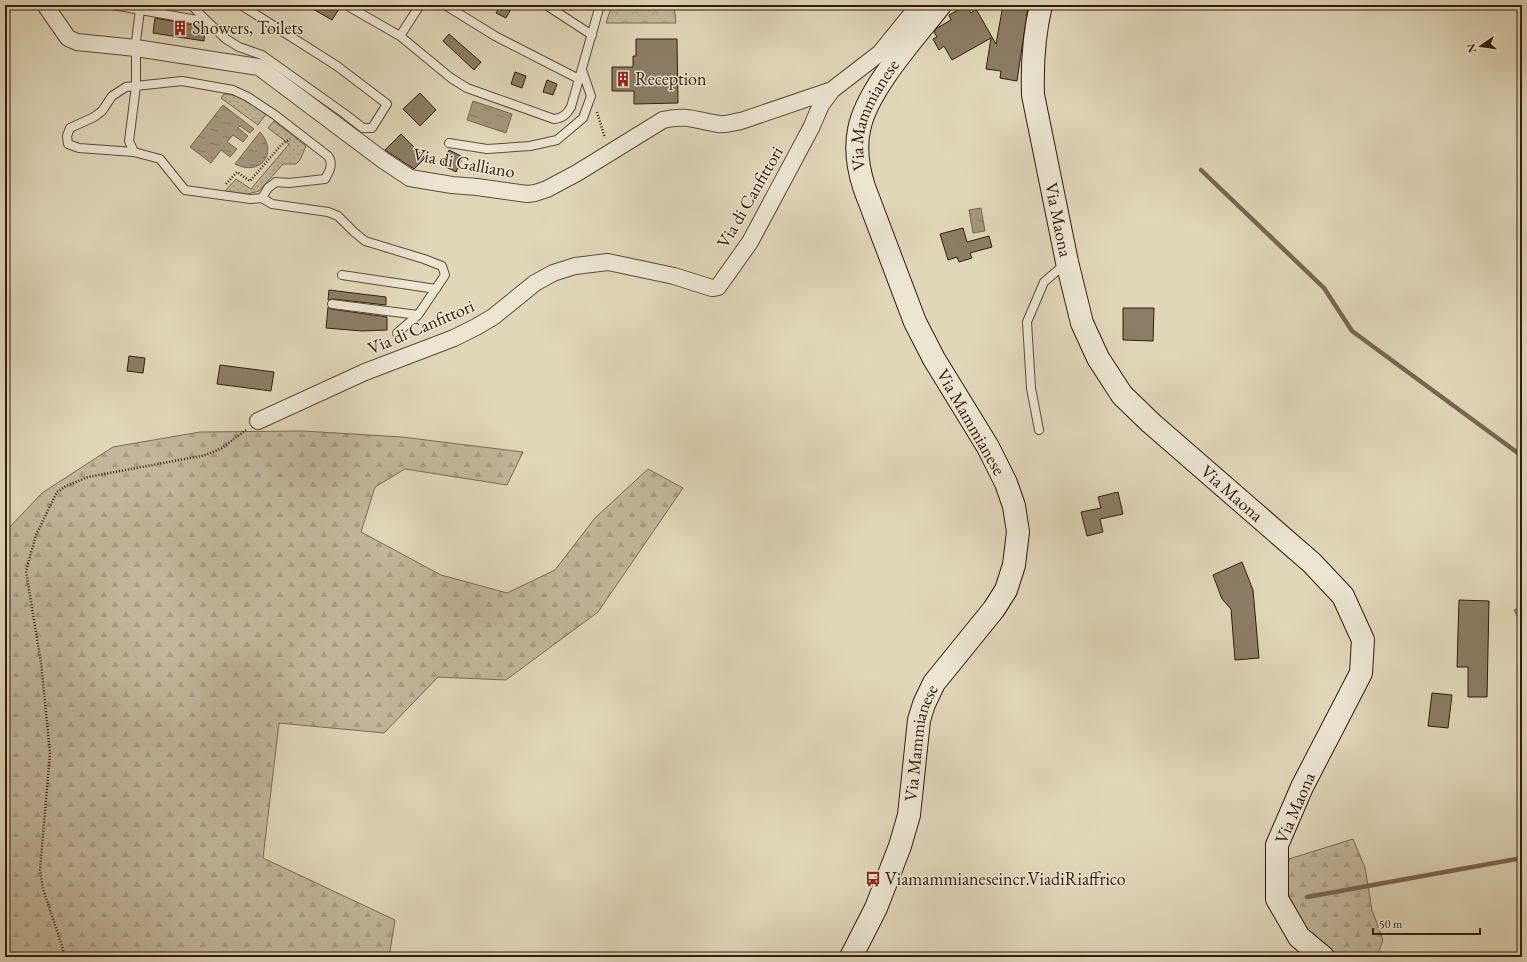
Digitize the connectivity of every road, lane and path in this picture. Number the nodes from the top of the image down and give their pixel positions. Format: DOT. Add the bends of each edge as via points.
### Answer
graph roads {
  1 [pos="45,5"];
  2 [pos="113,5"];
  3 [pos="191,5"];
  4 [pos="241,5"];
  5 [pos="346,5"];
  6 [pos="420,5"];
  7 [pos="445,5"];
  8 [pos="546,5"];
  9 [pos="600,5"];
  10 [pos="922,5"];
  11 [pos="940,5"];
  12 [pos="1041,5"];
  13 [pos="140,10"];
  14 [pos="208,22"];
  15 [pos="592,35"];
  16 [pos="400,36"];
  17 [pos="136,48"];
  18 [pos="582,70"];
  19 [pos="579,79"];
  20 [pos="136,86"];
  21 [pos="832,90"];
  22 [pos="591,96"];
  23 [pos="298,133"];
  24 [pos="605,141"];
  25 [pos="449,143"];
  26 [pos="134,152"];
  27 [pos="224,186"];
  28 [pos="262,198"];
  29 [pos="1067,262"];
  30 [pos="342,275"];
  31 [pos="436,289"];
  32 [pos="332,304"];
  33 [pos="418,315"];
  34 [pos="397,333"];
  35 [pos="258,421"];
  36 [pos="1039,430"];
  37 [pos="64,957"];
  38 [pos="851,957"];
  39 [pos="1323,957"];
  1 -- 17 [label="street, Via di Galliano" via="68,38 77,42"];
  2 -- 13 [label="lane"];
  3 -- 14 [label="lane"];
  4 -- 14 [label="lane" via="337,66 387,104 372,128 363,128 262,55 239,47 226,39"];
  5 -- 16 [label="lane"];
  6 -- 16 [label="lane"];
  7 -- 19 [label="lane" via="495,36"];
  8 -- 15 [label="lane"];
  9 -- 15 [label="lane"];
  10 -- 21 [label="street, Via di Canfittori" via="914,11 880,53"];
  11 -- 38 [label="main road, Via Mammianese" via="886,74 866,108 859,129 859,171 915,322 934,360 988,447 1006,483 1014,506 1018,532 1017,547 1011,578 1001,599 934,683 924,704 919,720 909,815 876,908"];
  12 -- 29 [label="main road, Via Maona" via="1032,68 1033,95"];
  13 -- 14 [label="lane"];
  13 -- 17 [label="lane"];
  15 -- 18 [label="lane"];
  16 -- 19 [label="lane" via="467,88 551,118 562,117 569,111"];
  17 -- 20 [label="lane"];
  17 -- 21 [label="street, Via di Galliano" via="260,66 410,178 527,194 547,188 576,173 663,120 684,117 728,124"];
  18 -- 19 [label="lane"];
  18 -- 22 [label="lane"];
  20 -- 23 [label="lane" via="182,81 233,90 259,104"];
  20 -- 26 [label="lane" via="129,141"];
  20 -- 26 [label="lane" via="126,87 112,96 102,111 70,128 67,136 68,144 79,148"];
  21 -- 35 [label="street, Via di Canfittori" via="750,242 718,287 712,288 674,276 608,262 575,266 535,283 493,317 454,338 365,372"];
  22 -- 24 [label="path"];
  22 -- 25 [label="lane" via="583,118 557,140 530,146 487,149"];
  23 -- 27 [label="path" via="281,146 250,181 238,172"];
  23 -- 28 [label="lane" via="330,159 331,168 325,180 276,182 268,188"];
  26 -- 28 [label="lane" via="160,159 185,190 250,199"];
  28 -- 31 [label="lane" via="272,204 328,212 338,216 366,242 442,266 445,275"];
  29 -- 36 [label="lane" via="1044,282 1027,322 1031,388"];
  29 -- 39 [label="main road, Via Maona" via="1082,324 1098,358 1122,395 1164,436 1312,562 1344,596 1363,640 1361,673 1302,787 1277,845 1277,899 1299,937"];
  30 -- 31 [label="lane"];
  31 -- 33 [label="lane"];
  32 -- 33 [label="lane"];
  33 -- 34 [label="lane"];
  35 -- 37 [label="path" via="222,448 206,455 88,477 66,486 57,492 36,535 26,571 41,663 50,753 40,870 43,890"];
}
